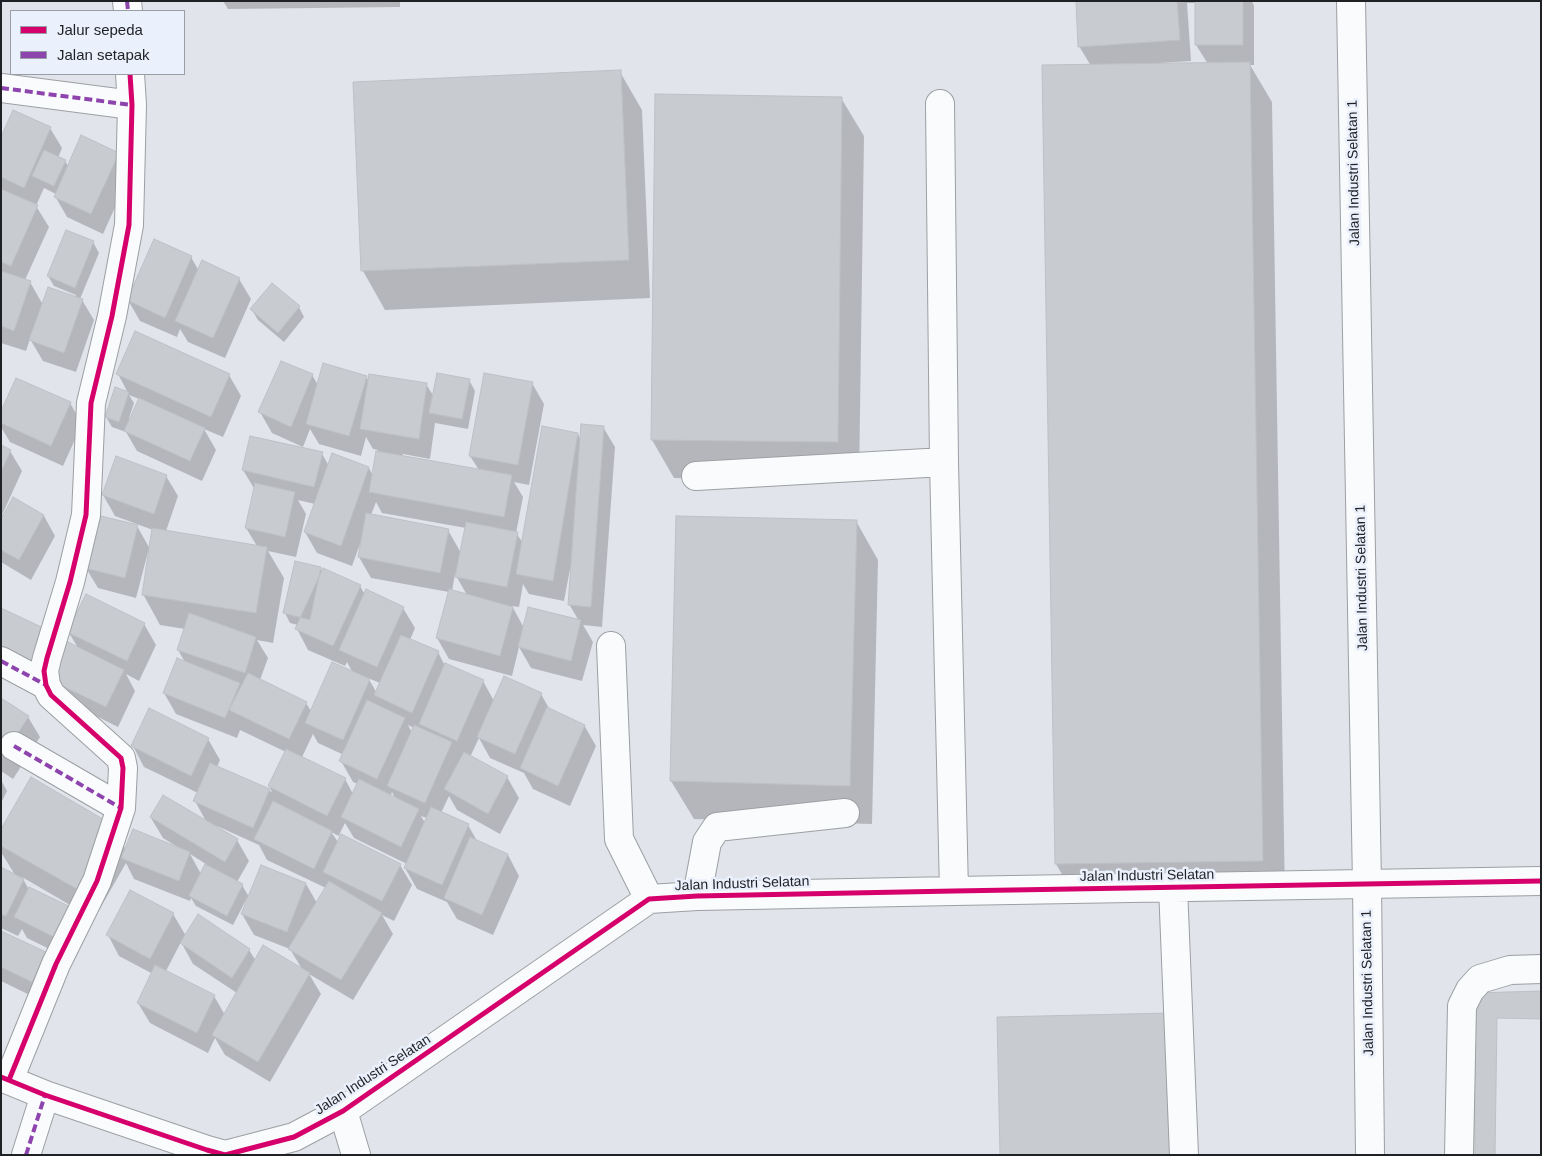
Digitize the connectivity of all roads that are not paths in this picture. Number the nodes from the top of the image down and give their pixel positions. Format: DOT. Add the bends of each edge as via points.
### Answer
graph roads {
  1 [pos="1351,1"];
  2 [pos="130,75"];
  3 [pos="1,88"];
  4 [pos="940,104"];
  5 [pos="132,105"];
  6 [pos="944,462"];
  7 [pos="696,476"];
  8 [pos="611,646"];
  9 [pos="1,661"];
  10 [pos="46,684"];
  11 [pos="14,746"];
  12 [pos="121,808"];
  13 [pos="845,812"];
  14 [pos="1541,881"];
  15 [pos="1367,884"];
  16 [pos="1173,887"];
  17 [pos="954,890"];
  18 [pos="697,896"];
  19 [pos="650,899"];
  20 [pos="1541,969"];
  21 [pos="5,1078"];
  22 [pos="45,1095"];
  23 [pos="343,1112"];
  24 [pos="26,1155"];
  25 [pos="356,1155"];
  26 [pos="1184,1155"];
  27 [pos="1370,1155"];
  28 [pos="1459,1155"];
  1 -- 15 [label="street, Jalan Industri Selatan 1"];
  2 -- 5 [label="street"];
  3 -- 5 [label="street"];
  4 -- 6 [label="street"];
  5 -- 10 [label="street" via="129,225 91,403 86,515 47,658"];
  6 -- 7 [label="street"];
  6 -- 17 [label="street"];
  8 -- 19 [label="street" via="619,839"];
  9 -- 10 [label="street"];
  10 -- 12 [label="street" via="51,694 120,758 123,768"];
  11 -- 12 [label="street"];
  12 -- 21 [label="street" via="97,880"];
  13 -- 18 [label="street" via="717,827 708,842"];
  14 -- 15 [label="street, Jalan Industri Selatan"];
  15 -- 16 [label="street, Jalan Industri Selatan"];
  15 -- 27 [label="street, Jalan Industri Selatan 1"];
  16 -- 17 [label="street, Jalan Industri Selatan"];
  16 -- 26 [label="street"];
  17 -- 18 [label="street, Jalan Industri Selatan"];
  18 -- 19 [label="street, Jalan Industri Selatan"];
  19 -- 23 [label="street, Jalan Industri Selatan"];
  20 -- 28 [label="street" via="1510,970 1480,979 1462,1006"];
  21 -- 22 [label="street, Jalan Industri Selatan"];
  22 -- 23 [label="street, Jalan Industri Selatan" via="225,1154 294,1137"];
  22 -- 24 [label="street"];
  23 -- 25 [label="street"];
}
